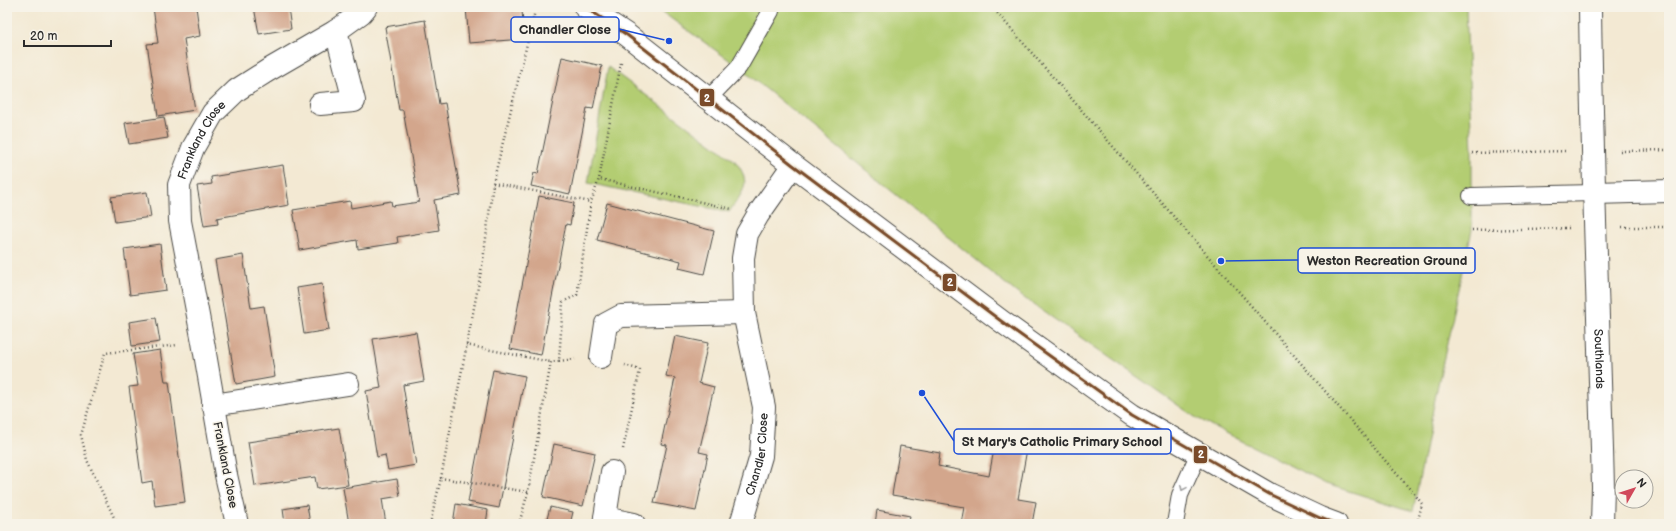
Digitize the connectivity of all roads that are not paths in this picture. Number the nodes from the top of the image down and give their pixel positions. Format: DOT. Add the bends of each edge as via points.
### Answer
graph roads {
  1 [pos="366,7"];
  2 [pos="585,7"];
  3 [pos="1590,7"];
  4 [pos="771,11"];
  5 [pos="336,31"];
  6 [pos="709,98"];
  7 [pos="320,104"];
  8 [pos="792,165"];
  9 [pos="1669,192"];
  10 [pos="1594,193"];
  11 [pos="1471,196"];
  12 [pos="744,313"];
  13 [pos="601,357"];
  14 [pos="348,384"];
  15 [pos="213,405"];
  16 [pos="1198,455"];
  17 [pos="612,472"];
  18 [pos="604,521"];
  19 [pos="237,524"];
  20 [pos="634,524"];
  21 [pos="741,524"];
  22 [pos="1176,524"];
  23 [pos="1336,524"];
  24 [pos="1602,524"];
  1 -- 5 [label="street, Frankland Close"];
  2 -- 6 [label="street" via="627,35"];
  3 -- 10 [label="street, Southlands"];
  4 -- 6 [label="lane" via="739,67"];
  5 -- 7 [label="street" via="354,100"];
  5 -- 15 [label="street, Frankland Close" via="237,90 213,113 193,148 179,185 180,221"];
  6 -- 8 [label="street"];
  8 -- 12 [label="street, Chandler Close" via="747,234 743,258"];
  8 -- 16 [label="street" via="1132,415"];
  9 -- 10 [label="street"];
  10 -- 11 [label="lane"];
  10 -- 24 [label="street, Southlands"];
  12 -- 13 [label="street" via="621,316 606,324"];
  12 -- 21 [label="street, Chandler Close" via="764,407 761,456"];
  14 -- 15 [label="street, Frankland Close"];
  15 -- 19 [label="street, Frankland Close"];
  16 -- 22 [label="lane, one-way" via="1180,495"];
  16 -- 23 [label="street" via="1269,494"];
  17 -- 18 [label="street"];
  18 -- 20 [label="street"];
}
